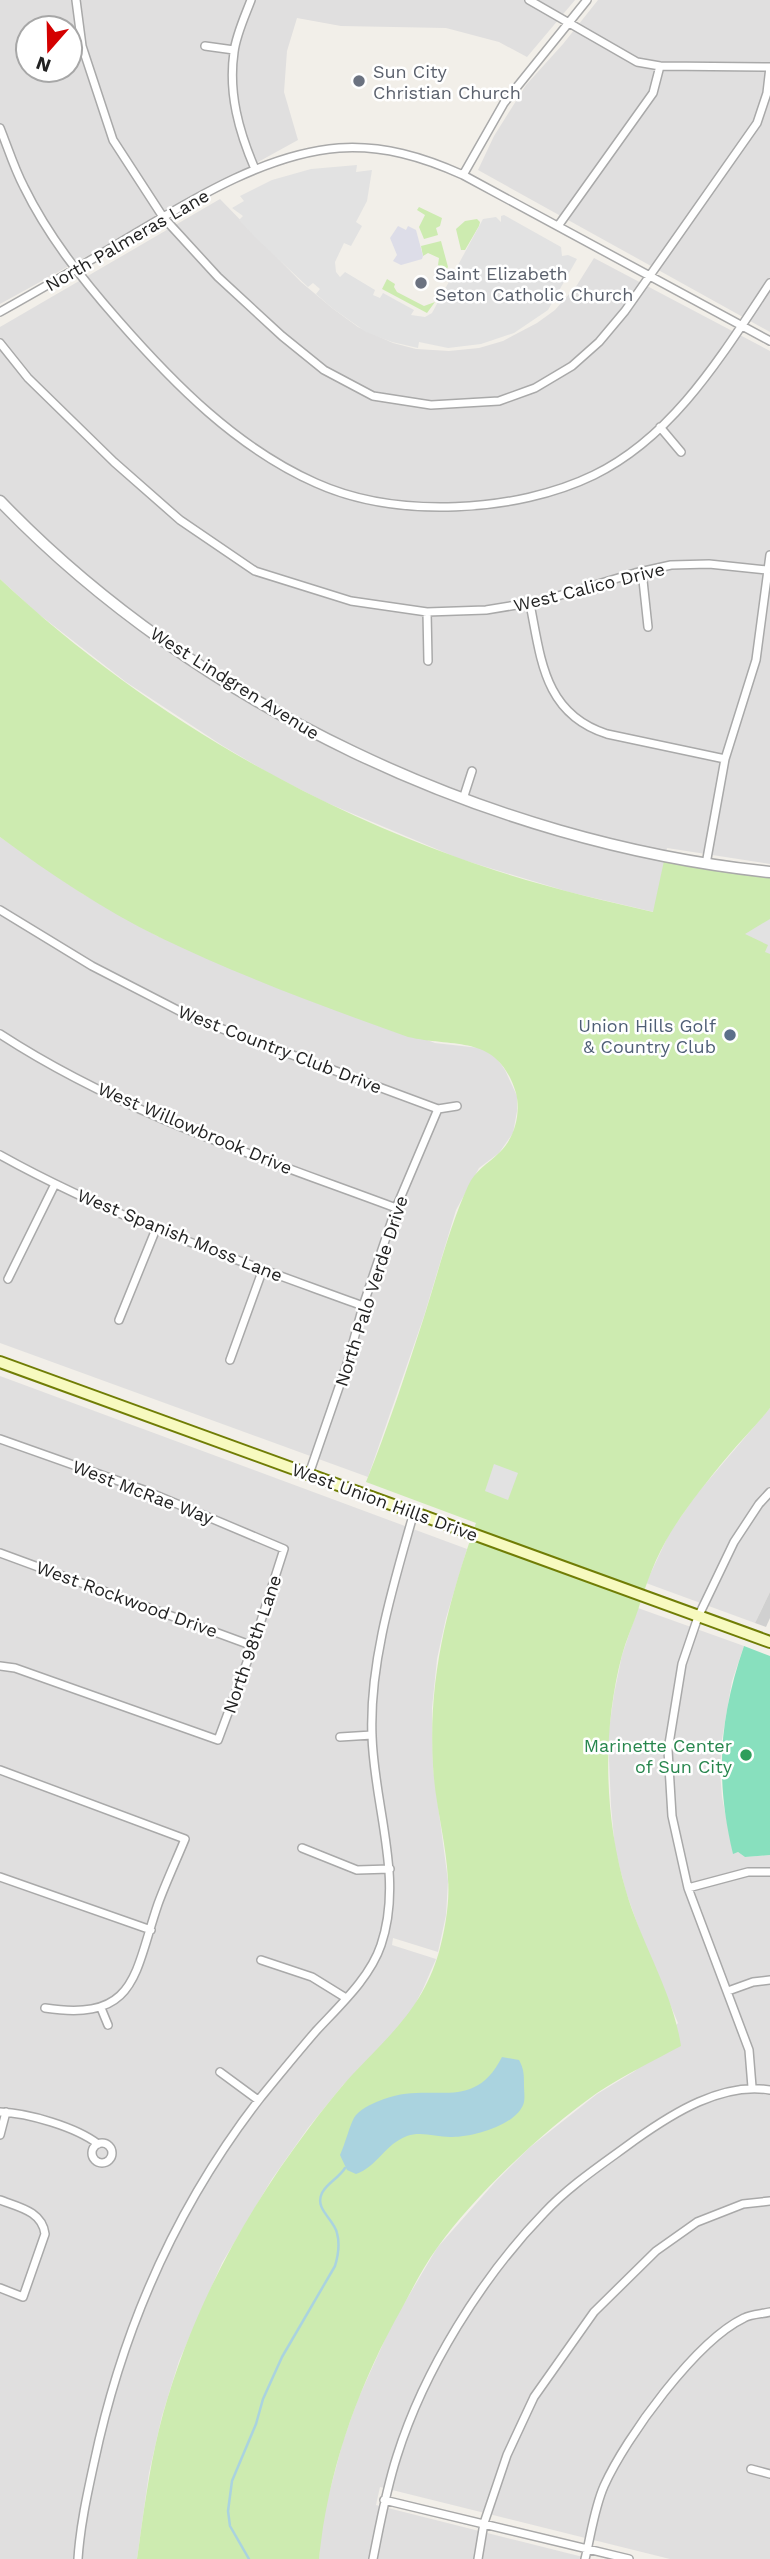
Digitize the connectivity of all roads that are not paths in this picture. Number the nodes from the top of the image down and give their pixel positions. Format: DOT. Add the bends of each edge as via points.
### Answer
graph roads {
  1 [pos="76,0"];
  2 [pos="251,0"];
  3 [pos="529,0"];
  4 [pos="587,0"];
  5 [pos="568,22"];
  6 [pos="205,46"];
  7 [pos="234,50"];
  8 [pos="660,66"];
  9 [pos="770,67"];
  10 [pos="0,128"];
  11 [pos="255,169"];
  12 [pos="463,175"];
  13 [pos="163,217"];
  14 [pos="558,226"];
  15 [pos="74,270"];
  16 [pos="649,276"];
  17 [pos="770,283"];
  18 [pos="0,312"];
  19 [pos="742,325"];
  20 [pos="770,341"];
  21 [pos="0,343"];
  22 [pos="660,427"];
  23 [pos="681,452"];
  24 [pos="0,501"];
  25 [pos="770,555"];
  26 [pos="767,570"];
  27 [pos="642,571"];
  28 [pos="530,604"];
  29 [pos="428,612"];
  30 [pos="648,627"];
  31 [pos="428,661"];
  32 [pos="725,759"];
  33 [pos="472,771"];
  34 [pos="463,799"];
  35 [pos="706,864"];
  36 [pos="770,872"];
  37 [pos="0,910"];
  38 [pos="0,1034"];
  39 [pos="457,1107"];
  40 [pos="438,1109"];
  41 [pos="0,1155"];
  42 [pos="55,1184"];
  43 [pos="396,1208"];
  44 [pos="156,1229"];
  45 [pos="263,1269"];
  46 [pos="8,1279"];
  47 [pos="363,1306"];
  48 [pos="119,1320"];
  49 [pos="229,1360"];
  50 [pos="0,1362"];
  51 [pos="0,1439"];
  52 [pos="309,1474"];
  53 [pos="770,1492"];
  54 [pos="414,1512"];
  55 [pos="284,1549"];
  56 [pos="0,1553"];
  57 [pos="698,1616"];
  58 [pos="770,1642"];
  59 [pos="253,1646"];
  60 [pos="0,1666"];
  61 [pos="372,1735"];
  62 [pos="340,1737"];
  63 [pos="0,1770"];
  64 [pos="302,1848"];
  65 [pos="390,1869"];
  66 [pos="770,1871"];
  67 [pos="0,1877"];
  68 [pos="688,1888"];
  69 [pos="151,1930"];
  70 [pos="261,1960"];
  71 [pos="770,1980"];
  72 [pos="728,1991"];
  73 [pos="346,1998"];
  74 [pos="45,2008"];
  75 [pos="101,2008"];
  76 [pos="108,2025"];
  77 [pos="220,2072"];
  78 [pos="752,2087"];
  79 [pos="770,2090"];
  80 [pos="258,2100"];
  81 [pos="3,2112"];
  82 [pos="0,2135"];
  83 [pos="98,2144"];
  84 [pos="0,2200"];
  85 [pos="770,2201"];
  86 [pos="0,2288"];
  87 [pos="770,2312"];
  88 [pos="751,2469"];
  89 [pos="770,2474"];
  90 [pos="384,2500"];
  91 [pos="484,2523"];
  92 [pos="588,2548"];
  93 [pos="78,2559"];
  94 [pos="373,2559"];
  95 [pos="478,2559"];
  96 [pos="586,2559"];
  97 [pos="629,2559"];
  1 -- 13 [label="street" via="82,46 114,140"];
  2 -- 7 [label="street"];
  3 -- 5 [label="street"];
  4 -- 5 [label="street"];
  5 -- 8 [label="street" via="620,54"];
  5 -- 12 [label="street" via="504,103"];
  6 -- 7 [label="street"];
  7 -- 11 [label="street" via="237,122"];
  8 -- 9 [label="street"];
  8 -- 14 [label="street" via="653,93"];
  9 -- 16 [label="street" via="757,123"];
  10 -- 15 [label="street" via="24,188"];
  11 -- 12 [label="street, North Palmeras Lane" via="292,156 359,148 402,152"];
  11 -- 13 [label="street, North Palmeras Lane"];
  12 -- 14 [label="street, North Palmeras Lane"];
  13 -- 15 [label="street, North Palmeras Lane"];
  13 -- 16 [label="street" via="218,277 324,370 373,396 431,405 499,401 535,388 572,366 599,342"];
  14 -- 16 [label="street, North Palmeras Lane"];
  15 -- 18 [label="street, North Palmeras Lane"];
  15 -- 22 [label="street" via="179,387 264,456 318,484 374,501 479,507 527,499 594,475"];
  16 -- 19 [label="street, North Palmeras Lane"];
  17 -- 19 [label="street"];
  19 -- 20 [label="street, North Palmeras Lane"];
  19 -- 22 [label="street" via="684,405"];
  21 -- 29 [label="street, West Calico Drive" via="28,378 133,479 180,520 255,570 351,601"];
  22 -- 23 [label="street"];
  24 -- 34 [label="street, West Lindgren Avenue" via="82,578 163,640 269,708 343,748"];
  25 -- 26 [label="street"];
  26 -- 27 [label="street, West Calico Drive" via="700,564"];
  26 -- 32 [label="street" via="756,660"];
  27 -- 28 [label="street, West Calico Drive"];
  27 -- 30 [label="street"];
  28 -- 29 [label="street, West Calico Drive"];
  28 -- 32 [label="street" via="547,681 574,717 607,734"];
  29 -- 31 [label="street"];
  32 -- 35 [label="street"];
  33 -- 34 [label="street"];
  34 -- 35 [label="street, West Lindgren Avenue" via="585,838"];
  35 -- 36 [label="street, West Lindgren Avenue"];
  37 -- 40 [label="street, West Country Club Drive" via="92,966 193,1018"];
  38 -- 43 [label="street, West Willowbrook Drive" via="32,1055 216,1141"];
  39 -- 40 [label="street, West Country Club Drive"];
  40 -- 43 [label="street, North Palo Verde Drive"];
  41 -- 42 [label="street, West Spanish Moss Lane"];
  42 -- 44 [label="street, West Spanish Moss Lane"];
  42 -- 46 [label="street"];
  43 -- 47 [label="street, North Palo Verde Drive"];
  44 -- 45 [label="street, West Spanish Moss Lane"];
  44 -- 48 [label="street"];
  45 -- 47 [label="street, West Spanish Moss Lane"];
  45 -- 49 [label="street"];
  47 -- 52 [label="street, North Palo Verde Drive"];
  50 -- 52 [label="main road, West Union Hills Drive"];
  51 -- 55 [label="street, West McRae Way" via="144,1490"];
  52 -- 54 [label="main road, West Union Hills Drive"];
  53 -- 57 [label="street" via="734,1542"];
  54 -- 57 [label="main road, West Union Hills Drive"];
  54 -- 61 [label="street" via="386,1613"];
  55 -- 59 [label="street, North 98th Lane"];
  56 -- 59 [label="street, West Rockwood Drive"];
  57 -- 58 [label="main road, West Union Hills Drive"];
  57 -- 68 [label="street" via="682,1664 668,1750 672,1816"];
  59 -- 60 [label="street, North 98th Lane" via="218,1740"];
  61 -- 62 [label="street"];
  61 -- 65 [label="street"];
  63 -- 69 [label="street" via="185,1839"];
  64 -- 65 [label="street" via="357,1870"];
  65 -- 73 [label="street" via="390,1916 380,1949"];
  66 -- 68 [label="street"];
  67 -- 69 [label="street"];
  68 -- 72 [label="street"];
  69 -- 75 [label="street" via="129,1987"];
  70 -- 73 [label="street" via="312,1977"];
  71 -- 72 [label="street"];
  72 -- 78 [label="street" via="749,2050"];
  73 -- 80 [label="street"];
  74 -- 75 [label="street" via="74,2012"];
  75 -- 76 [label="street"];
  77 -- 80 [label="street"];
  78 -- 79 [label="street"];
  78 -- 90 [label="street" via="701,2100 656,2125 544,2212 461,2319 424,2389"];
  80 -- 93 [label="street" via="166,2246 143,2298 105,2410"];
  81 -- 82 [label="street"];
  81 -- 83 [label="street" via="56,2125"];
  84 -- 86 [label="street" via="29,2211 44,2225 44,2241 23,2297"];
  85 -- 91 [label="street" via="743,2204 697,2222 656,2252 594,2312 534,2397 507,2455"];
  87 -- 92 [label="street" via="746,2317 718,2334 667,2387 604,2486"];
  88 -- 89 [label="street"];
  90 -- 91 [label="street"];
  90 -- 94 [label="street"];
  91 -- 92 [label="street"];
  91 -- 95 [label="street"];
  92 -- 96 [label="street"];
  92 -- 97 [label="street"];
}
